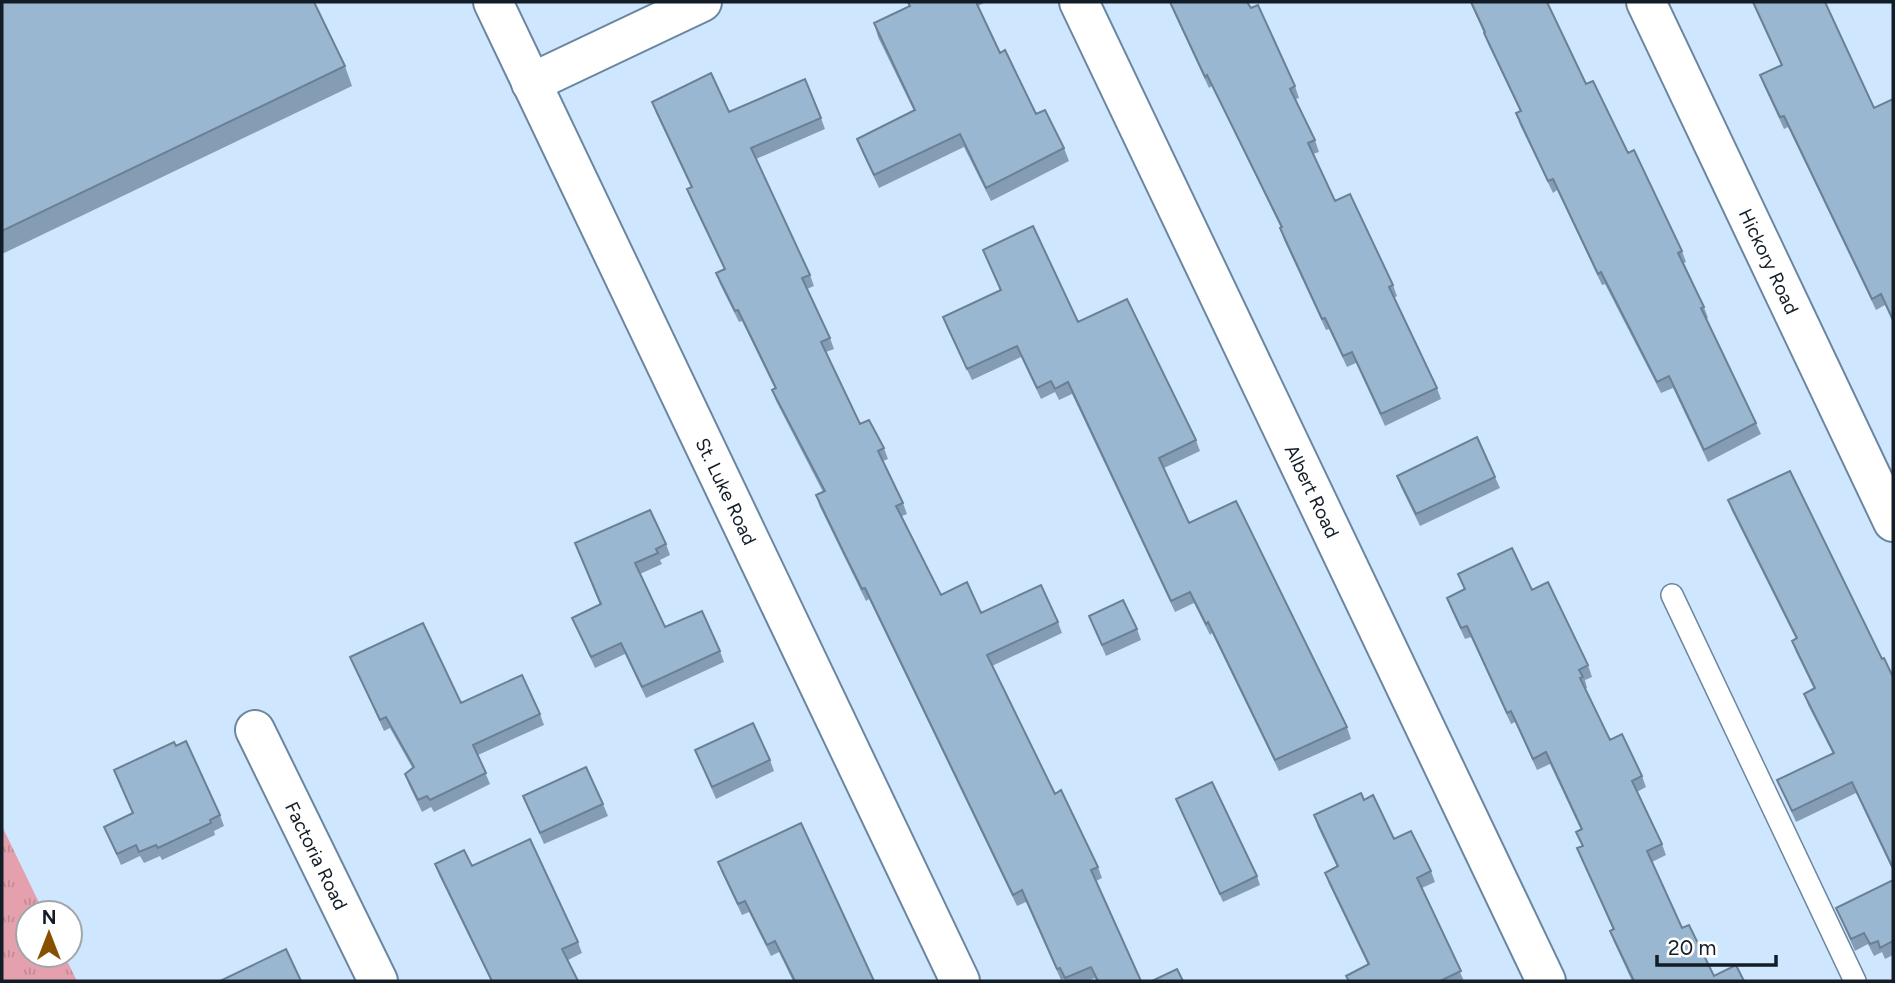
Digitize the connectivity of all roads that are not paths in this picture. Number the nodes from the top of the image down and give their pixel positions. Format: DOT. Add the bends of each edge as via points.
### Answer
graph roads {
  1 [pos="493,2"];
  2 [pos="702,2"];
  3 [pos="1079,2"];
  4 [pos="1646,2"];
  5 [pos="531,83"];
  6 [pos="1893,522"];
  7 [pos="1672,595"];
  8 [pos="255,730"];
  9 [pos="378,981"];
  10 [pos="960,981"];
  11 [pos="1546,981"];
  12 [pos="1855,981"];
  1 -- 5 [label="street, St. Luke Road"];
  2 -- 5 [label="street"];
  3 -- 11 [label="street, Albert Road"];
  4 -- 6 [label="street, Hickory Road"];
  5 -- 10 [label="street, St. Luke Road"];
  7 -- 12 [label="lane"];
  8 -- 9 [label="street, Factoria Road"];
}
